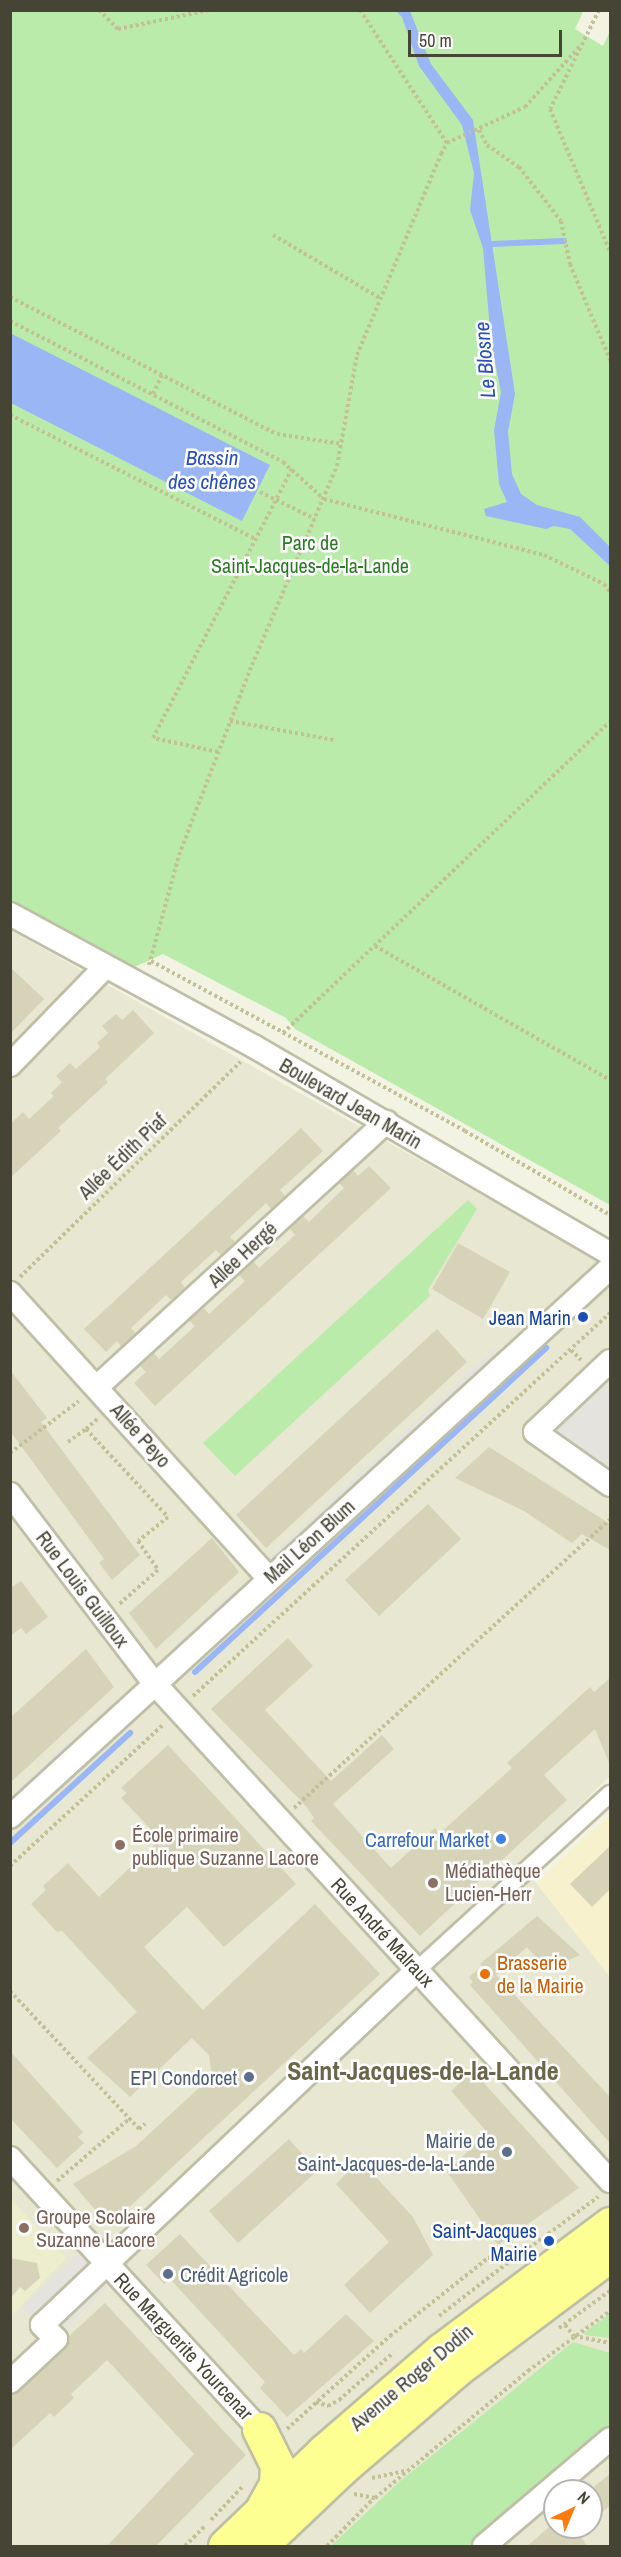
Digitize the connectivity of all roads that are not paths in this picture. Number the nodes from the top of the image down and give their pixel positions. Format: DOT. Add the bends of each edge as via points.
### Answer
graph roads {
  1 [pos="10,914"];
  2 [pos="96,962"];
  3 [pos="10,1065"];
  4 [pos="386,1122"];
  5 [pos="610,1254"];
  6 [pos="610,1268"];
  7 [pos="14,1287"];
  8 [pos="610,1361"];
  9 [pos="98,1386"];
  10 [pos="610,1485"];
  11 [pos="10,1494"];
  12 [pos="268,1578"];
  13 [pos="155,1683"];
  14 [pos="610,1794"];
  15 [pos="10,1817"];
  16 [pos="417,1970"];
  17 [pos="10,2158"];
  18 [pos="608,2200"];
  19 [pos="610,2255"];
  20 [pos="106,2262"];
  21 [pos="10,2382"];
  22 [pos="610,2439"];
  23 [pos="266,2442"];
  24 [pos="259,2512"];
  25 [pos="225,2547"];
  26 [pos="260,2547"];
  27 [pos="484,2547"];
  1 -- 2 [label="street, Boulevard Jean Marin"];
  2 -- 3 [label="street"];
  2 -- 4 [label="street, Boulevard Jean Marin"];
  4 -- 5 [label="street, Boulevard Jean Marin"];
  4 -- 9 [label="street, Allée Hergé"];
  6 -- 12 [label="street, Mail Léon Blum"];
  7 -- 9 [label="street, Allée Peyo"];
  8 -- 10 [label="street" via="535,1432"];
  9 -- 12 [label="street, Allée Peyo"];
  11 -- 13 [label="street, Rue Louis Guilloux"];
  12 -- 13 [label="street, Mail Léon Blum"];
  13 -- 15 [label="street, Mail Léon Blum"];
  13 -- 16 [label="street, Rue André Malraux"];
  14 -- 16 [label="street"];
  16 -- 18 [label="street, Rue André Malraux"];
  16 -- 20 [label="street"];
  17 -- 20 [label="street, Rue Marguerite Yourcenar"];
  18 -- 24 [label="main road, Avenue Roger Dodin"];
  19 -- 26 [label="main road, Avenue Roger Dodin" via="456,2370 349,2462"];
  20 -- 21 [label="street" via="42,2325 56,2339"];
  20 -- 23 [label="street, Rue Marguerite Yourcenar"];
  22 -- 27 [label="street"];
  23 -- 24 [label="main road" via="276,2465 276,2484"];
  24 -- 25 [label="main road, Avenue Roger Dodin"];
}
